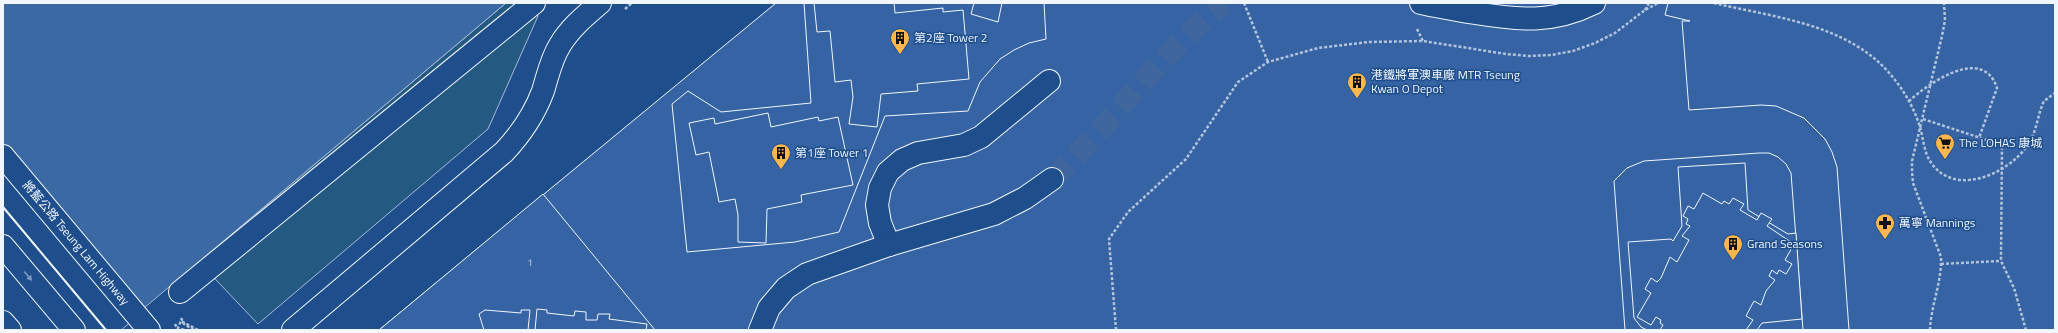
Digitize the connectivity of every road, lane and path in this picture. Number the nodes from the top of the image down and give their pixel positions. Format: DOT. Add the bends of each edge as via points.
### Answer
graph roads {
  1 [pos="534,3"];
  2 [pos="600,3"];
  3 [pos="1244,3"];
  4 [pos="1421,3"];
  5 [pos="1594,3"];
  6 [pos="1649,3"];
  7 [pos="1714,3"];
  8 [pos="1944,3"];
  9 [pos="1645,10"];
  10 [pos="1423,41"];
  11 [pos="1268,62"];
  12 [pos="1049,81"];
  13 [pos="2055,93"];
  14 [pos="1909,101"];
  15 [pos="1923,119"];
  16 [pos="1979,138"];
  17 [pos="3,156"];
  18 [pos="1052,179"];
  19 [pos="889,245"];
  20 [pos="3,246"];
  21 [pos="2001,261"];
  22 [pos="1941,264"];
  23 [pos="180,292"];
  24 [pos="181,318"];
  25 [pos="3,322"];
  26 [pos="10,330"];
  27 [pos="74,330"];
  28 [pos="149,330"];
  29 [pos="184,330"];
  30 [pos="194,330"];
  31 [pos="198,330"];
  32 [pos="293,330"];
  33 [pos="760,330"];
  34 [pos="1116,330"];
  35 [pos="1930,330"];
  36 [pos="2026,330"];
  1 -- 23 [label="street"];
  2 -- 32 [label="street" via="571,30 560,45 552,59 533,115 514,141 491,164"];
  3 -- 11 [label="path"];
  4 -- 5 [label="street" via="1529,20 1564,16"];
  6 -- 9 [label="path"];
  7 -- 14 [label="path" via="1831,32 1876,60 1894,79"];
  8 -- 15 [label="path" via="1945,20"];
  10 -- 11 [label="path" via="1343,44 1299,52"];
  11 -- 34 [label="path" via="1238,82 1186,159 1128,212 1109,239"];
  12 -- 19 [label="street" via="981,138 964,145 918,153 902,160 888,172 880,188 877,205 880,223"];
  13 -- 14 [label="path" via="2044,101 2033,134 2018,157 2008,166 1983,178 1952,178 1940,173 1933,166 1928,159 1919,125"];
  14 -- 16 [label="path" via="1924,87 1942,77 1968,68 1984,71 1990,75 1997,88"];
  15 -- 16 [label="path"];
  15 -- 22 [label="path" via="1912,161 1913,183 1938,245"];
  16 -- 21 [label="path" via="2002,145"];
  17 -- 28 [label="street, 將藍公路 Tseung Lam Highway"];
  18 -- 19 [label="street" via="1025,198 994,214"];
  19 -- 33 [label="street" via="807,274 786,288 769,308"];
  20 -- 27 [label="street, one-way"];
  21 -- 22 [label="path"];
  21 -- 36 [label="path" via="2014,288"];
  22 -- 35 [label="path"];
  24 -- 30 [label="path, bridge" via="184,324"];
  25 -- 26 [label="street"];
  29 -- 31 [label="path, bridge" via="178,328 181,321"];
}
